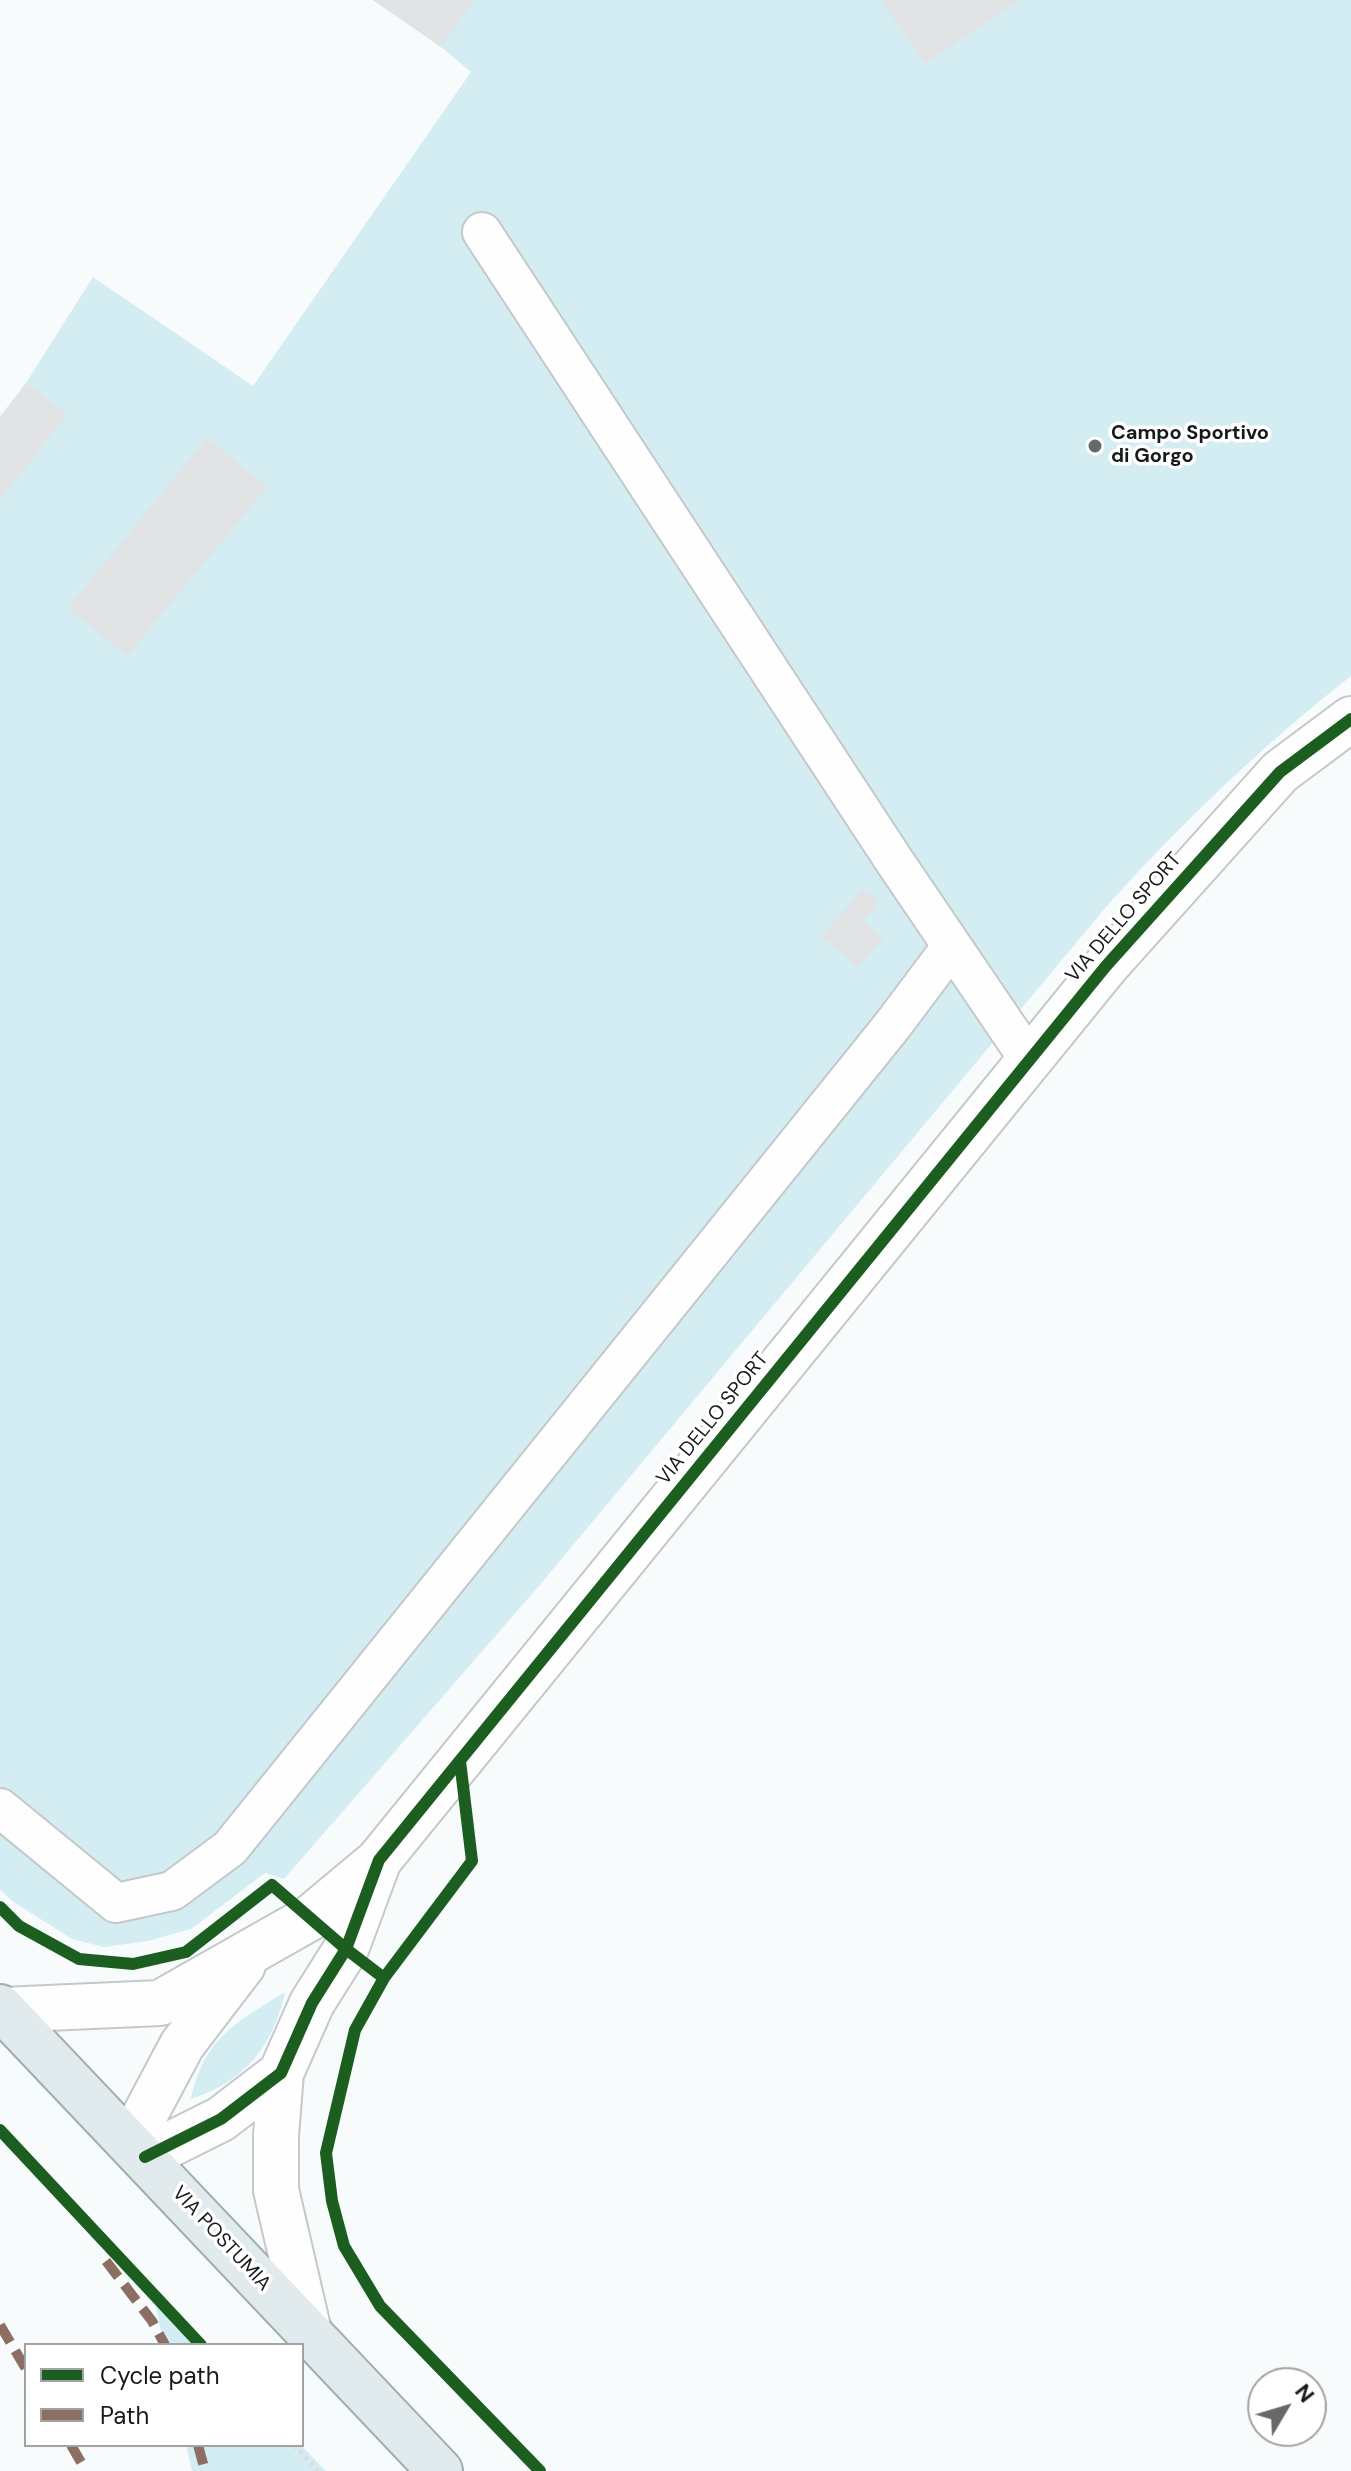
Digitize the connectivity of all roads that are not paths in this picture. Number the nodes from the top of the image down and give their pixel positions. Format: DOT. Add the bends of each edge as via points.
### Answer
graph roads {
  1 [pos="482,232"];
  2 [pos="1351,719"];
  3 [pos="952,946"];
  4 [pos="1030,1061"];
  5 [pos="0,1808"];
  6 [pos="379,1860"];
  7 [pos="252,1953"];
  8 [pos="1,2008"];
  9 [pos="281,2073"];
  10 [pos="137,2150"];
  11 [pos="309,2332"];
  12 [pos="440,2471"];
  1 -- 3 [label="lane"];
  2 -- 4 [label="street, VIA DELLO SPORT" via="1280,772 1106,966"];
  3 -- 4 [label="lane"];
  3 -- 5 [label="lane" via="230,1848 172,1891 116,1903"];
  4 -- 6 [label="street, VIA DELLO SPORT"];
  6 -- 7 [label="street" via="310,1918"];
  6 -- 9 [label="street, VIA DELLO SPORT" via="346,1949 312,2003"];
  7 -- 8 [label="street" via="160,2003"];
  7 -- 10 [label="street" via="182,2045"];
  8 -- 10 [label="main road, VIA POSTUMIA"];
  9 -- 10 [label="street, VIA DELLO SPORT" via="221,2119"];
  9 -- 11 [label="street" via="276,2190"];
  10 -- 11 [label="main road, VIA POSTUMIA"];
  11 -- 12 [label="main road, VIA POSTUMIA"];
}
